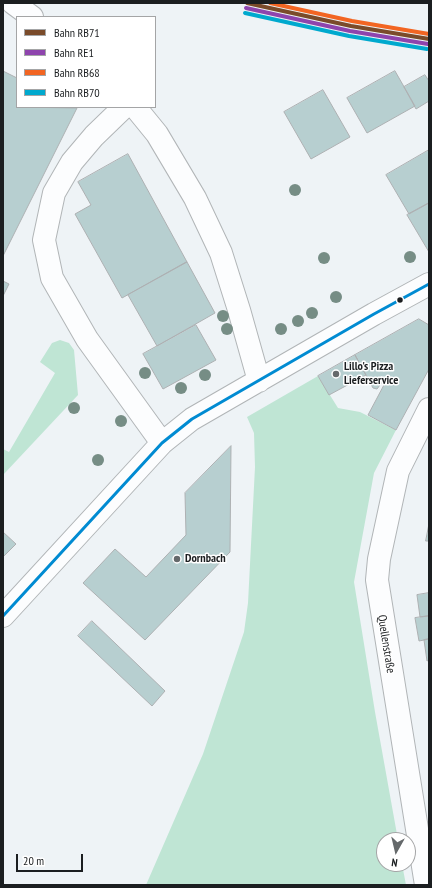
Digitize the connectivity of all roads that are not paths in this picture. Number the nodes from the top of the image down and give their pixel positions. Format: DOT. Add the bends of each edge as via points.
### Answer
graph roads {
  1 [pos="13,3"];
  2 [pos="31,16"];
  3 [pos="123,108"];
  4 [pos="136,108"];
  5 [pos="429,284"];
  6 [pos="259,381"];
  7 [pos="429,409"];
  8 [pos="162,443"];
  9 [pos="3,616"];
  10 [pos="426,885"];
  1 -- 2 [label="street"];
  3 -- 8 [label="street" via="72,162 54,192 44,240 52,278 87,338"];
  4 -- 6 [label="street" via="157,134 195,198 218,246"];
  5 -- 6 [label="street"];
  6 -- 8 [label="street" via="192,419"];
  7 -- 10 [label="street, Quellenstraße" via="398,471 379,559 377,580"];
  8 -- 9 [label="street"];
}
